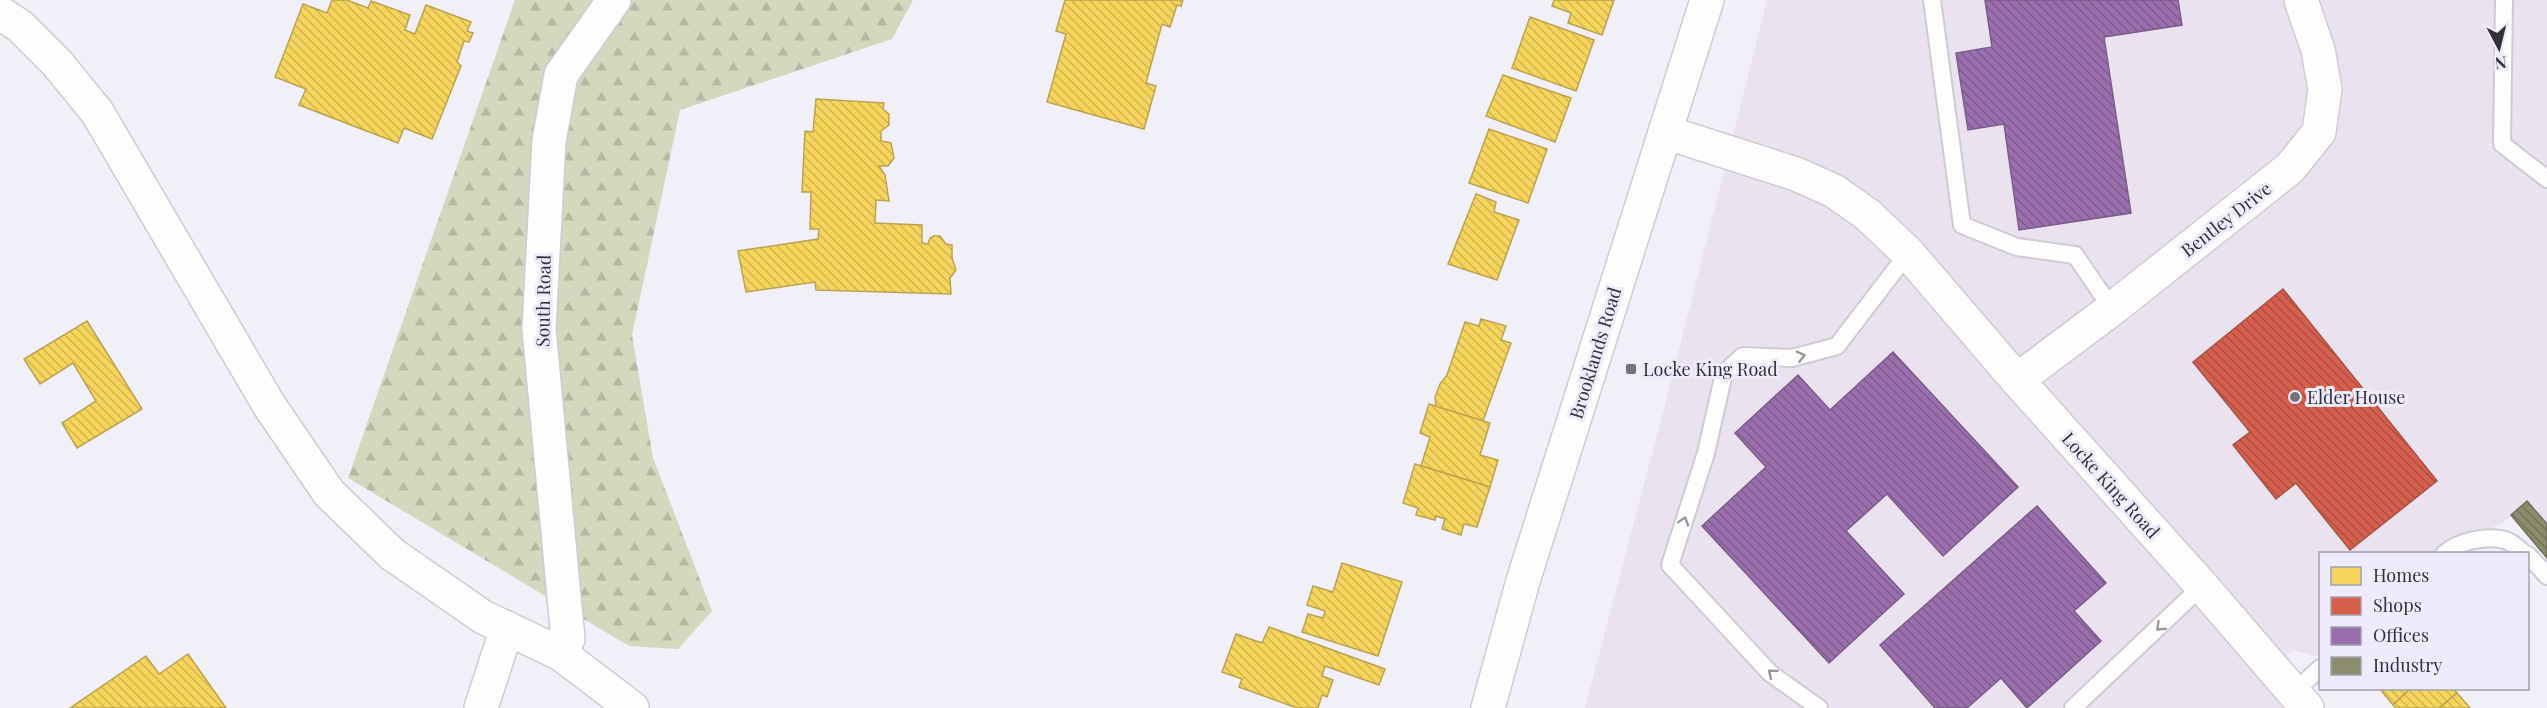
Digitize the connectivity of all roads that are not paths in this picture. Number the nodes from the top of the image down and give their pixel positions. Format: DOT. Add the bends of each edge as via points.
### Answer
graph roads {
  1 [pos="614,0"];
  2 [pos="1707,0"];
  3 [pos="1932,0"];
  4 [pos="2301,0"];
  5 [pos="2504,0"];
  6 [pos="0,13"];
  7 [pos="1665,132"];
  8 [pos="2547,179"];
  9 [pos="1908,253"];
  10 [pos="2112,309"];
  11 [pos="2017,380"];
  12 [pos="2448,552"];
  13 [pos="2523,552"];
  14 [pos="2529,557"];
  15 [pos="2547,576"];
  16 [pos="2202,586"];
  17 [pos="507,628"];
  18 [pos="561,654"];
  19 [pos="2319,670"];
  20 [pos="2300,700"];
  21 [pos="481,708"];
  22 [pos="632,708"];
  23 [pos="1488,708"];
  24 [pos="1819,708"];
  25 [pos="2073,708"];
  1 -- 18 [label="street, South Road" via="561,75 549,141 539,329 568,639"];
  2 -- 7 [label="street, Brooklands Road"];
  3 -- 10 [label="lane" via="1962,225 2018,247 2074,255"];
  4 -- 10 [label="street, Bentley Drive" via="2318,50 2325,89 2319,132 2290,168"];
  5 -- 8 [label="lane" via="2502,144"];
  6 -- 17 [label="street" via="20,26 57,63 97,112 269,405 329,493 392,554 483,617"];
  7 -- 9 [label="street, Locke King Road" via="1796,174 1834,191 1868,215"];
  7 -- 23 [label="street, Brooklands Road" via="1527,570"];
  9 -- 11 [label="street, Locke King Road"];
  24 -- 9 [label="lane, one-way" via="1770,673 1670,565 1706,453 1724,373 1743,356 1791,358 1837,346"];
  10 -- 11 [label="street, Bentley Drive"];
  11 -- 16 [label="street, Locke King Road"];
  12 -- 13 [label="lane" via="2467,542 2491,539 2506,540"];
  14 -- 15 [label="lane"];
  16 -- 20 [label="street, Locke King Road"];
  16 -- 25 [label="lane, one-way"];
  17 -- 18 [label="street"];
  17 -- 21 [label="street"];
  18 -- 22 [label="street"];
  19 -- 20 [label="lane"];
}
